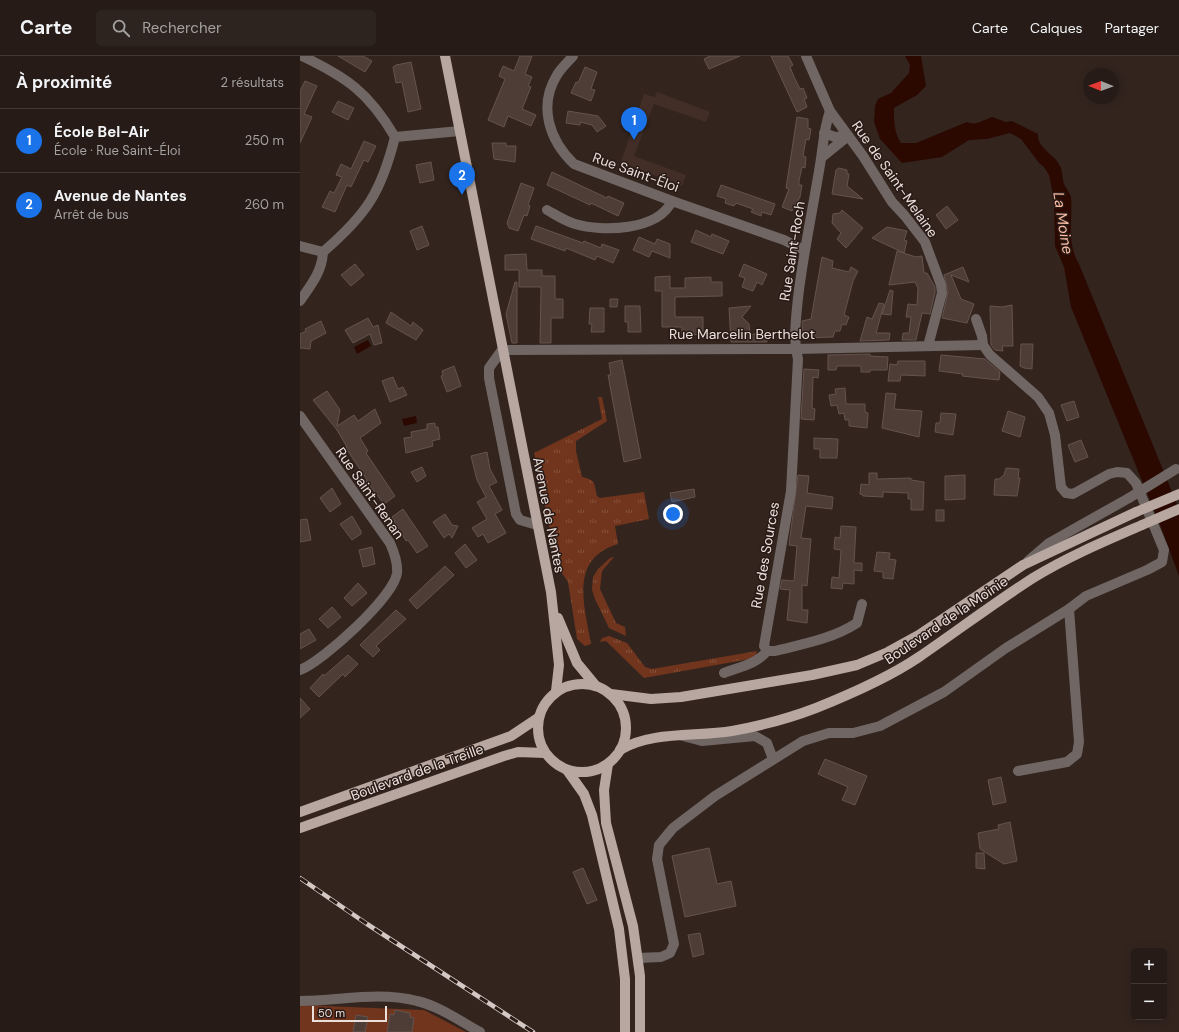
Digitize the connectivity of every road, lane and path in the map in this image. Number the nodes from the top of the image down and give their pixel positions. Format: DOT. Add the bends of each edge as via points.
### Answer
graph roads {
  1 [pos="302,56"];
  2 [pos="445,56"];
  3 [pos="573,56"];
  4 [pos="806,56"];
  5 [pos="830,111"];
  6 [pos="460,132"];
  7 [pos="824,133"];
  8 [pos="848,136"];
  9 [pos="395,137"];
  10 [pos="822,158"];
  11 [pos="672,201"];
  12 [pos="547,210"];
  13 [pos="300,246"];
  14 [pos="804,250"];
  15 [pos="323,252"];
  16 [pos="300,302"];
  17 [pos="976,319"];
  18 [pos="982,345"];
  19 [pos="928,346"];
  20 [pos="795,349"];
  21 [pos="502,350"];
  22 [pos="300,416"];
  23 [pos="1178,468"];
  24 [pos="1179,494"];
  25 [pos="1179,509"];
  26 [pos="537,525"];
  27 [pos="1023,565"];
  28 [pos="552,603"];
  29 [pos="862,604"];
  30 [pos="1069,609"];
  31 [pos="767,651"];
  32 [pos="300,670"];
  33 [pos="724,673"];
  34 [pos="596,686"];
  35 [pos="556,691"];
  36 [pos="611,694"];
  37 [pos="538,718"];
  38 [pos="682,736"];
  39 [pos="620,750"];
  40 [pos="545,753"];
  41 [pos="773,759"];
  42 [pos="608,764"];
  43 [pos="567,770"];
  44 [pos="1018,771"];
  45 [pos="300,812"];
  46 [pos="300,828"];
  47 [pos="638,958"];
  48 [pos="300,1001"];
  49 [pos="480,1032"];
  50 [pos="625,1032"];
  51 [pos="640,1032"];
  1 -- 9 [label="street" via="353,85 380,112"];
  2 -- 6 [label="main road, Avenue de Nantes"];
  3 -- 11 [label="street, Rue Saint-Éloi" via="557,74 547,105 551,132 561,148 574,164"];
  4 -- 5 [label="street, Rue de Saint-Melaine"];
  5 -- 7 [label="street, Rue Saint-Roch"];
  5 -- 8 [label="street, Rue de Saint-Melaine"];
  6 -- 9 [label="street"];
  6 -- 21 [label="main road, Avenue de Nantes"];
  7 -- 8 [label="street"];
  7 -- 10 [label="street, Rue Saint-Roch"];
  8 -- 10 [label="street"];
  8 -- 19 [label="street, Rue de Saint-Melaine" via="892,202 924,242 938,276 942,293"];
  9 -- 15 [label="street" via="387,168 373,199 352,226"];
  10 -- 14 [label="street, Rue Saint-Roch"];
  11 -- 12 [label="street" via="669,208 650,220 627,227 608,229 573,224"];
  11 -- 14 [label="street, Rue Saint-Éloi"];
  13 -- 15 [label="street"];
  14 -- 20 [label="street, Rue Saint-Roch" via="795,324"];
  15 -- 16 [label="street" via="323,264"];
  17 -- 18 [label="street" via="982,336"];
  18 -- 19 [label="street, Rue Marcelin Berthelot"];
  18 -- 30 [label="street" via="1038,397 1050,414 1063,490 1072,494 1109,474 1127,474 1136,483 1164,550 1162,562 1086,596"];
  19 -- 20 [label="street, Rue Marcelin Berthelot"];
  20 -- 21 [label="street, Rue Marcelin Berthelot"];
  20 -- 31 [label="street, Rue des Sources" via="798,359 791,491 763,642"];
  21 -- 26 [label="main road, Avenue de Nantes"];
  21 -- 26 [label="street" via="489,368 489,378 516,514 520,520"];
  22 -- 32 [label="street, Rue Saint-Renan" via="390,543 396,559 397,573 389,592 370,613 329,650"];
  23 -- 27 [label="street, bridge" via="1048,543"];
  24 -- 27 [label="main road, Boulevard de la Moinie, bridge"];
  25 -- 38 [label="main road, Boulevard de la Moinie, bridge" via="1075,555 1035,577 918,658 880,680 817,708 783,719 732,731"];
  26 -- 28 [label="main road, Avenue de Nantes"];
  27 -- 36 [label="main road, Boulevard de la Moinie" via="919,635 857,665 812,675 681,696 650,699"];
  28 -- 34 [label="main road, Avenue de Nantes" via="577,663"];
  28 -- 35 [label="main road, Avenue de Nantes" via="559,665"];
  29 -- 31 [label="street" via="857,624 846,630 824,639"];
  30 -- 41 [label="street" via="1006,648 944,692 880,726 853,734 829,733 803,742"];
  30 -- 44 [label="street" via="1079,742 1077,754 1067,762"];
  31 -- 33 [label="street" via="753,662"];
  34 -- 35 [label="main road" via="567,686"];
  34 -- 36 [label="main road"];
  35 -- 37 [label="main road"];
  36 -- 39 [label="main road" via="620,706 625,721 625,736"];
  37 -- 40 [label="main road" via="538,736"];
  37 -- 45 [label="main road, Boulevard de la Treille" via="511,736"];
  38 -- 39 [label="main road, Boulevard de la Moinie" via="643,739"];
  38 -- 41 [label="street" via="702,741 755,736 767,744"];
  39 -- 42 [label="main road"];
  40 -- 43 [label="main road" via="553,762"];
  40 -- 46 [label="main road, Boulevard de la Treille" via="518,752 504,756"];
  41 -- 47 [label="street" via="715,796 673,828 660,845 657,859 674,944 670,953 661,957"];
  42 -- 43 [label="main road" via="582,771"];
  42 -- 47 [label="main road" via="604,790 606,823 633,926"];
  43 -- 50 [label="main road" via="584,794 592,815 619,929 626,979"];
  47 -- 51 [label="main road"];
  48 -- 49 [label="street" via="386,996 418,1001"];
}
